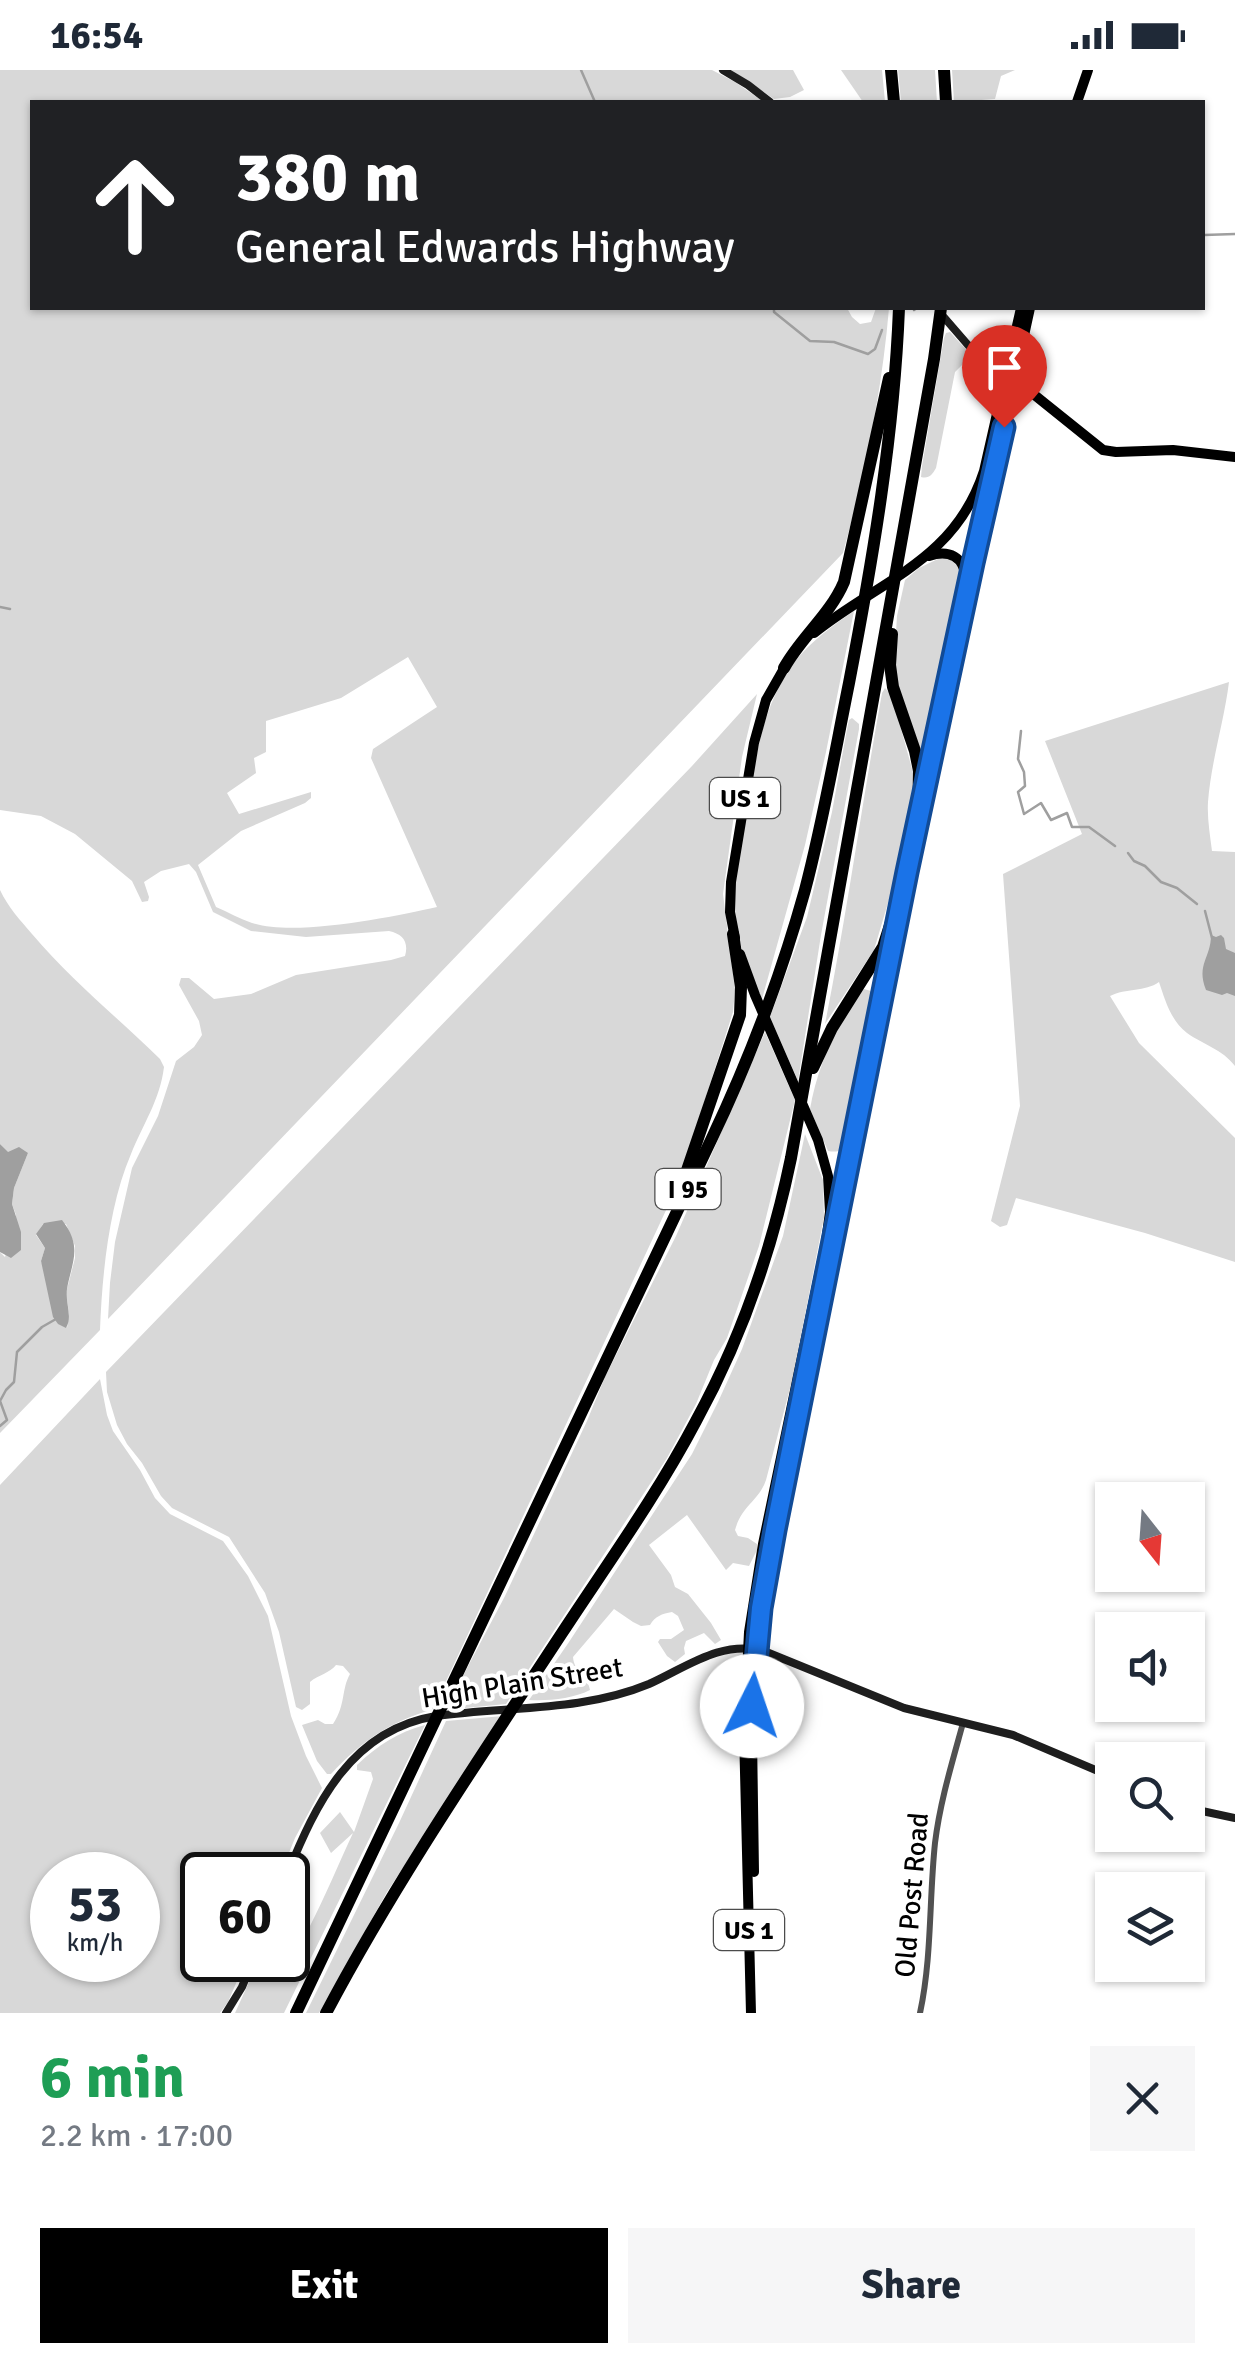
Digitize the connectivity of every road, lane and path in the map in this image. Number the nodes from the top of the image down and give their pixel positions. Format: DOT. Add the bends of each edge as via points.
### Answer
graph roads {
  1 [pos="722,70"];
  2 [pos="892,70"];
  3 [pos="944,70"];
  4 [pos="1085,70"];
  5 [pos="767,100"];
  6 [pos="894,100"];
  7 [pos="946,100"];
  8 [pos="1075,100"];
  9 [pos="899,310"];
  10 [pos="939,310"];
  11 [pos="941,310"];
  12 [pos="1021,310"];
  13 [pos="1029,310"];
  14 [pos="898,336"];
  15 [pos="1010,376"];
  16 [pos="1235,458"];
  17 [pos="926,558"];
  18 [pos="896,572"];
  19 [pos="962,614"];
  20 [pos="784,668"];
  21 [pos="918,822"];
  22 [pos="907,872"];
  23 [pos="733,934"];
  24 [pos="801,1103"];
  25 [pos="818,1140"];
  26 [pos="850,1154"];
  27 [pos="662,1243"];
  28 [pos="752,1649"];
  29 [pos="963,1723"];
  30 [pos="1095,1769"];
  31 [pos="1205,1812"];
  32 [pos="1235,1818"];
  33 [pos="298,1852"];
  34 [pos="244,1982"];
  35 [pos="226,2013"];
  36 [pos="296,2013"];
  37 [pos="326,2013"];
  38 [pos="754,2013"];
  39 [pos="920,2013"];
  1 -- 5 [label="main road"];
  2 -- 6 [label="highway"];
  3 -- 7 [label="highway"];
  4 -- 8 [label="main road"];
  9 -- 14 [label="highway, I 95"];
  10 -- 18 [label="highway"];
  11 -- 15 [label="main road" via="965,342"];
  12 -- 15 [label="main road, US 1"];
  13 -- 15 [label="main road, US 1"];
  14 -- 20 [label="highway" via="844,582"];
  14 -- 27 [label="highway, I 95" via="878,532 805,888 762,1023"];
  15 -- 16 [label="main road" via="1103,450"];
  15 -- 17 [label="main road, US 1" via="980,485 955,528"];
  15 -- 19 [label="main road, US 1"];
  17 -- 19 [label="main road" via="948,553 962,563"];
  17 -- 20 [label="main road, US 1" via="808,639"];
  18 -- 21 [label="highway" via="891,678 918,768"];
  18 -- 24 [label="highway"];
  19 -- 21 [label="main road, US 1"];
  20 -- 23 [label="main road, US 1" via="755,736 732,874"];
  21 -- 22 [label="main road, US 1"];
  22 -- 24 [label="highway" via="886,940 827,1038"];
  22 -- 26 [label="main road, US 1"];
  23 -- 25 [label="main road, US 1"];
  23 -- 27 [label="highway" via="738,1022"];
  24 -- 37 [label="highway" via="764,1264 706,1404 394,1890"];
  25 -- 26 [label="main road" via="832,1166 844,1165"];
  25 -- 28 [label="main road, US 1" via="830,1212 758,1572"];
  26 -- 28 [label="main road, US 1"];
  27 -- 36 [label="highway, I 95"];
  28 -- 29 [label="main road" via="904,1708"];
  28 -- 33 [label="main road, High Plain Street" via="710,1654 616,1695 416,1720 378,1738 346,1767"];
  28 -- 38 [label="main road, US 1" via="744,1738"];
  29 -- 30 [label="main road" via="1024,1738"];
  29 -- 39 [label="street, Old Post Road" via="934,1852"];
  31 -- 32 [label="main road"];
  34 -- 35 [label="main road"];
}
